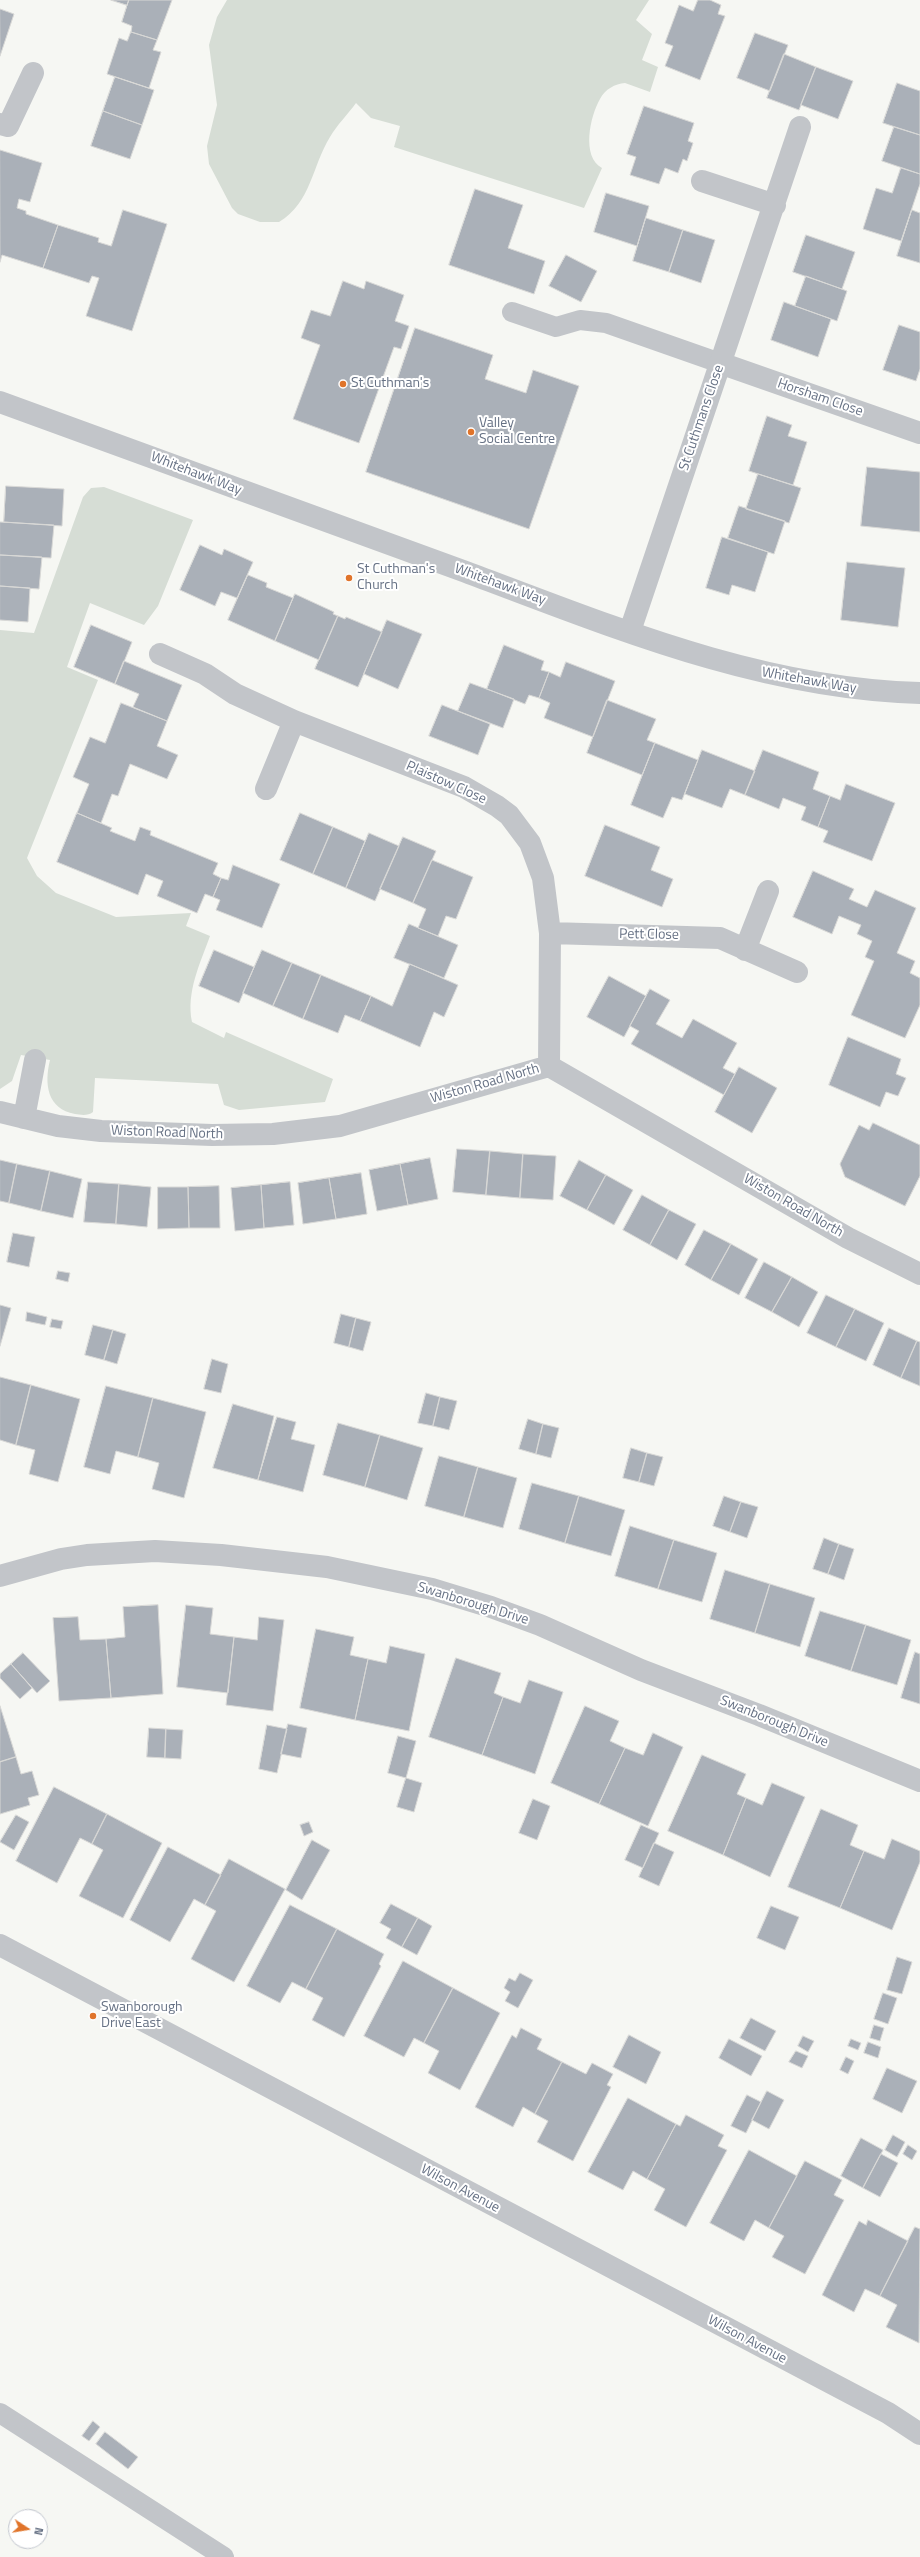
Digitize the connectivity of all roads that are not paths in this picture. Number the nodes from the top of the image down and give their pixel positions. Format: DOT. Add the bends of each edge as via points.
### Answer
graph roads {
  1 [pos="33,73"];
  2 [pos="0,124"];
  3 [pos="800,127"];
  4 [pos="702,181"];
  5 [pos="775,205"];
  6 [pos="512,312"];
  7 [pos="720,363"];
  8 [pos="0,402"];
  9 [pos="920,434"];
  10 [pos="630,631"];
  11 [pos="160,654"];
  12 [pos="920,693"];
  13 [pos="294,721"];
  14 [pos="266,789"];
  15 [pos="768,891"];
  16 [pos="550,933"];
  17 [pos="745,950"];
  18 [pos="797,972"];
  19 [pos="35,1060"];
  20 [pos="549,1066"];
  21 [pos="0,1112"];
  22 [pos="24,1118"];
  23 [pos="920,1274"];
  24 [pos="0,1576"];
  25 [pos="920,1781"];
  26 [pos="0,1944"];
  27 [pos="0,2413"];
  28 [pos="920,2434"];
  29 [pos="224,2557"];
  1 -- 2 [label="street" via="8,126"];
  3 -- 5 [label="street, St Cuthmans Close"];
  4 -- 5 [label="street"];
  5 -- 7 [label="street, St Cuthmans Close"];
  6 -- 7 [label="lane" via="556,327 580,320 606,323"];
  7 -- 9 [label="street, Horsham Close"];
  7 -- 10 [label="street, St Cuthmans Close"];
  8 -- 10 [label="street, Whitehawk Way"];
  10 -- 12 [label="street, Whitehawk Way" via="756,672 826,686"];
  11 -- 13 [label="street, Plaistow Close" via="205,674 235,694"];
  13 -- 14 [label="street"];
  13 -- 16 [label="street, Plaistow Close" via="464,787 509,815 520,827 538,859"];
  15 -- 17 [label="street"];
  16 -- 17 [label="street, Pett Close" via="720,938"];
  16 -- 20 [label="street, Plaistow Close"];
  17 -- 18 [label="street, Pett Close"];
  19 -- 22 [label="street"];
  20 -- 22 [label="street, Wiston Road North" via="340,1126 273,1134 212,1136 108,1132 58,1126"];
  20 -- 23 [label="street, Wiston Road North" via="848,1238"];
  21 -- 22 [label="street, Wiston Road North"];
  24 -- 25 [label="street, Swanborough Drive" via="61,1559 156,1551 221,1555 327,1567 432,1589 540,1625 641,1670 759,1714"];
  26 -- 28 [label="street, Wilson Avenue" via="888,2413"];
  27 -- 29 [label="lane"];
}
